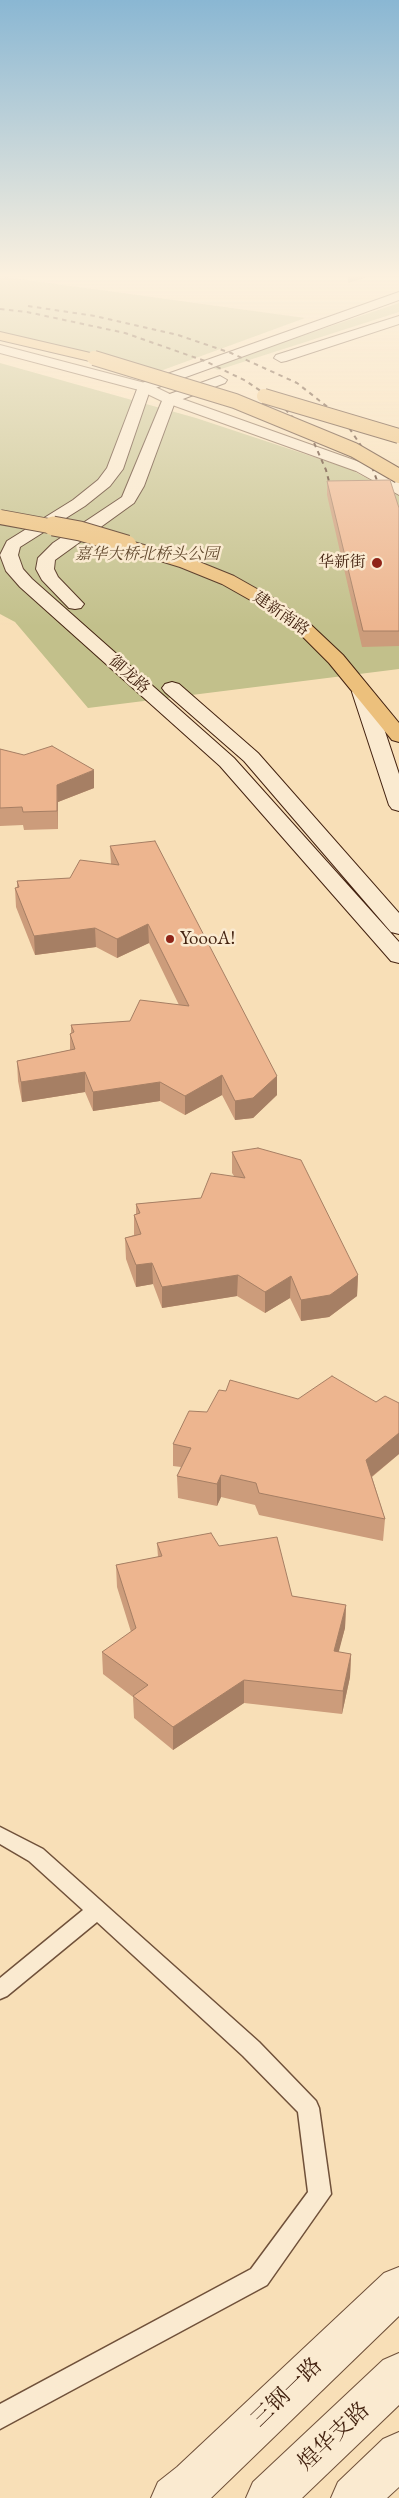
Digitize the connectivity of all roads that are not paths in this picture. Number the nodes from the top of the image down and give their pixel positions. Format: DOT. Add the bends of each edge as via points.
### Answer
graph roads {
  1 [pos="141,394"];
  2 [pos="154,394"];
  3 [pos="181,394"];
  4 [pos="211,394"];
  5 [pos="253,394"];
  6 [pos="169,398"];
  7 [pos="399,436"];
  8 [pos="399,476"];
  9 [pos="399,490"];
  10 [pos="0,517"];
  11 [pos="136,656"];
  12 [pos="158,676"];
  13 [pos="362,692"];
  14 [pos="399,736"];
  15 [pos="399,806"];
  16 [pos="399,927"];
  17 [pos="399,956"];
  18 [pos="0,1835"];
  19 [pos="97,1910"];
  20 [pos="0,1990"];
  21 [pos="399,2287"];
  22 [pos="399,2376"];
  23 [pos="0,2417"];
  24 [pos="399,2455"];
  25 [pos="174,2498"];
  26 [pos="268,2498"];
  27 [pos="354,2498"];
  1 -- 17 [label="main road, 御龙路" via="115,469 104,483 13,545 10,563 26,583 227,762"];
  2 -- 6 [label="main road"];
  3 -- 6 [label="main road"];
  4 -- 8 [label="main road, bridge" via="354,450"];
  5 -- 7 [label="main road, bridge"];
  6 -- 9 [label="main road" via="362,468"];
  6 -- 11 [label="main road, 御龙路" via="128,500 59,547 47,558 45,569 61,591"];
  10 -- 13 [label="main road, 建新南路, bridge" via="80,531 186,563 228,580 304,627 336,659"];
  12 -- 16 [label="main road, 御龙路" via="251,757"];
  13 -- 14 [label="main road, 建新南路"];
  13 -- 15 [label="main road"];
  18 -- 19 [label="lane" via="36,1855"];
  19 -- 20 [label="lane"];
  19 -- 23 [label="lane" via="251,2049 308,2108 320,2194 259,2277"];
  21 -- 25 [label="main road, 三钢一路"];
  22 -- 26 [label="main road, 煌华支路"];
  24 -- 27 [label="main road"];
}
